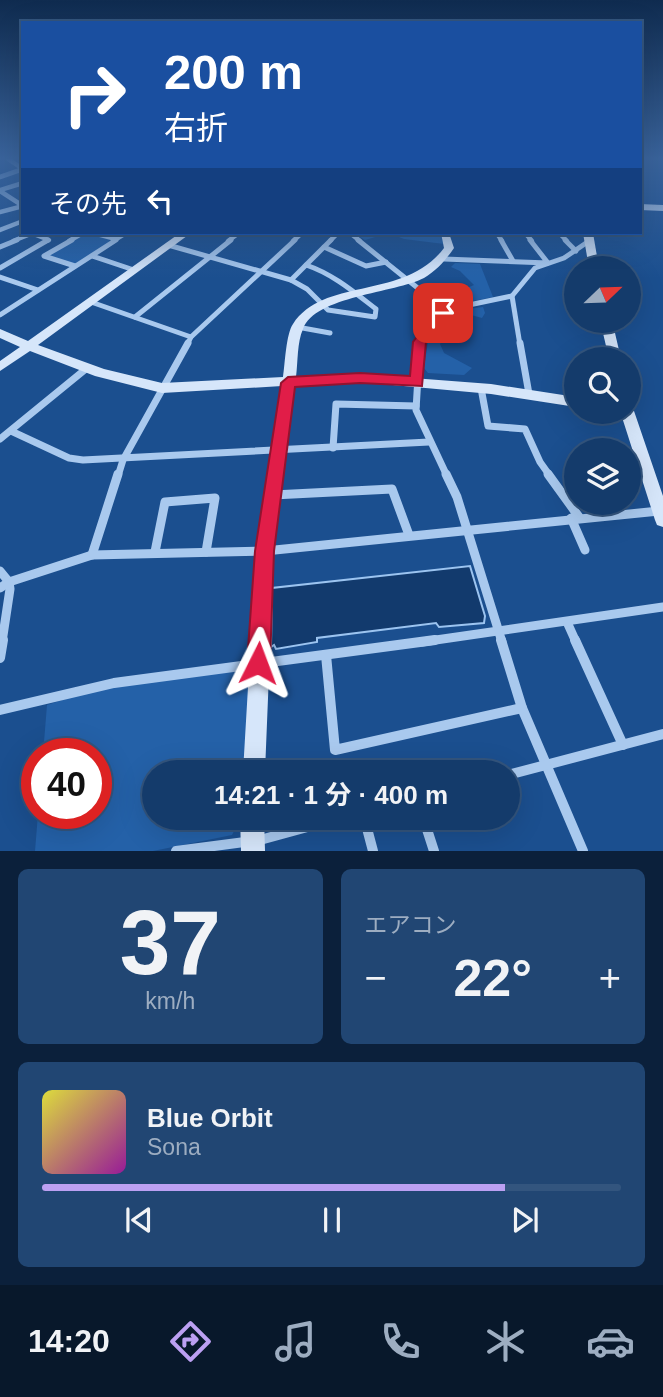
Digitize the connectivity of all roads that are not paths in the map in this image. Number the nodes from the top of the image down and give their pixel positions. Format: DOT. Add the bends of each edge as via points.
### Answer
graph roads {
  1 [pos="21,207"];
  2 [pos="642,207"];
  3 [pos="663,208"];
  4 [pos="0,212"];
  5 [pos="21,222"];
  6 [pos="0,230"];
  7 [pos="27,235"];
  8 [pos="37,235"];
  9 [pos="79,235"];
  10 [pos="101,235"];
  11 [pos="122,235"];
  12 [pos="183,235"];
  13 [pos="236,235"];
  14 [pos="300,235"];
  15 [pos="336,235"];
  16 [pos="352,235"];
  17 [pos="446,235"];
  18 [pos="499,235"];
  19 [pos="527,235"];
  20 [pos="561,235"];
  21 [pos="589,237"];
  22 [pos="116,239"];
  23 [pos="168,245"];
  24 [pos="0,247"];
  25 [pos="324,247"];
  26 [pos="576,250"];
  27 [pos="92,256"];
  28 [pos="592,256"];
  29 [pos="209,257"];
  30 [pos="444,258"];
  31 [pos="513,261"];
  32 [pos="386,262"];
  33 [pos="548,263"];
  34 [pos="306,265"];
  35 [pos="75,266"];
  36 [pos="0,268"];
  37 [pos="134,270"];
  38 [pos="259,272"];
  39 [pos="0,277"];
  40 [pos="409,279"];
  41 [pos="291,280"];
  42 [pos="38,290"];
  43 [pos="355,295"];
  44 [pos="512,296"];
  45 [pos="91,302"];
  46 [pos="323,305"];
  47 [pos="445,310"];
  48 [pos="0,315"];
  49 [pos="135,317"];
  50 [pos="297,327"];
  51 [pos="0,333"];
  52 [pos="330,333"];
  53 [pos="191,337"];
  54 [pos="29,346"];
  55 [pos="0,367"];
  56 [pos="87,368"];
  57 [pos="416,382"];
  58 [pos="288,383"];
  59 [pos="162,388"];
  60 [pos="481,388"];
  61 [pos="529,394"];
  62 [pos="564,400"];
  63 [pos="416,406"];
  64 [pos="631,424"];
  65 [pos="11,431"];
  66 [pos="0,439"];
  67 [pos="429,442"];
  68 [pos="333,448"];
  69 [pos="279,451"];
  70 [pos="123,460"];
  71 [pos="273,495"];
  72 [pos="661,516"];
  73 [pos="575,518"];
  74 [pos="467,530"];
  75 [pos="408,535"];
  76 [pos="585,550"];
  77 [pos="265,551"];
  78 [pos="155,552"];
  79 [pos="206,552"];
  80 [pos="92,555"];
  81 [pos="0,571"];
  82 [pos="4,585"];
  83 [pos="663,607"];
  84 [pos="567,622"];
  85 [pos="498,632"];
  86 [pos="326,655"];
  87 [pos="0,657"];
  88 [pos="258,663"];
  89 [pos="522,708"];
  90 [pos="0,710"];
  91 [pos="663,734"];
  92 [pos="623,745"];
  93 [pos="254,760"];
  94 [pos="545,765"];
  95 [pos="520,772"];
  96 [pos="281,830"];
  97 [pos="367,830"];
  98 [pos="427,830"];
  99 [pos="252,836"];
  100 [pos="176,851"];
  101 [pos="373,851"];
  102 [pos="434,851"];
  103 [pos="583,851"];
  1 -- 4 [label="street"];
  2 -- 3 [label="street"];
  5 -- 6 [label="street"];
  7 -- 24 [label="street"];
  8 -- 36 [label="street" via="49,240"];
  9 -- 35 [label="street" via="44,256"];
  10 -- 22 [label="street"];
  11 -- 22 [label="street"];
  12 -- 23 [label="street"];
  13 -- 29 [label="street"];
  14 -- 38 [label="street"];
  15 -- 25 [label="street"];
  16 -- 32 [label="street"];
  17 -- 30 [label="street" via="449,248"];
  18 -- 31 [label="street"];
  19 -- 33 [label="street"];
  20 -- 26 [label="street"];
  21 -- 26 [label="street"];
  21 -- 28 [label="street"];
  22 -- 27 [label="street"];
  23 -- 29 [label="street"];
  23 -- 37 [label="street"];
  25 -- 32 [label="street" via="366,266"];
  25 -- 34 [label="street"];
  26 -- 33 [label="street"];
  27 -- 35 [label="street"];
  27 -- 37 [label="street"];
  29 -- 38 [label="street"];
  29 -- 49 [label="street"];
  30 -- 31 [label="street"];
  30 -- 40 [label="street" via="428,272"];
  31 -- 33 [label="street"];
  32 -- 40 [label="street"];
  33 -- 44 [label="street" via="536,268"];
  34 -- 41 [label="street"];
  34 -- 43 [label="street" via="331,274"];
  35 -- 42 [label="street"];
  37 -- 45 [label="street"];
  38 -- 41 [label="street"];
  38 -- 53 [label="street"];
  39 -- 42 [label="street"];
  40 -- 43 [label="street"];
  40 -- 47 [label="street"];
  41 -- 46 [label="street"];
  42 -- 48 [label="street"];
  43 -- 46 [label="street"];
  43 -- 46 [label="street" via="376,309 374,317 328,310"];
  44 -- 47 [label="street"];
  44 -- 61 [label="street"];
  45 -- 49 [label="street"];
  45 -- 54 [label="street"];
  46 -- 50 [label="street" via="312,309"];
  47 -- 57 [label="street" via="420,342"];
  49 -- 53 [label="street"];
  50 -- 52 [label="street"];
  50 -- 58 [label="street"];
  51 -- 54 [label="street"];
  53 -- 59 [label="street"];
  54 -- 55 [label="street"];
  54 -- 56 [label="street"];
  56 -- 59 [label="street"];
  56 -- 65 [label="street"];
  57 -- 58 [label="street" via="360,378"];
  57 -- 60 [label="street"];
  57 -- 63 [label="street"];
  58 -- 59 [label="street"];
  58 -- 69 [label="street"];
  59 -- 70 [label="street"];
  60 -- 61 [label="street"];
  60 -- 73 [label="street" via="488,426 525,429"];
  61 -- 62 [label="street"];
  63 -- 67 [label="street"];
  63 -- 68 [label="street" via="336,404"];
  64 -- 72 [label="street"];
  65 -- 66 [label="street"];
  65 -- 70 [label="street" via="69,458"];
  67 -- 68 [label="street"];
  67 -- 74 [label="street" via="457,497"];
  68 -- 69 [label="street"];
  69 -- 70 [label="street"];
  69 -- 71 [label="street"];
  70 -- 80 [label="street"];
  71 -- 75 [label="street" via="392,489"];
  71 -- 77 [label="street"];
  72 -- 73 [label="street"];
  73 -- 74 [label="street"];
  73 -- 76 [label="street"];
  74 -- 75 [label="street"];
  74 -- 85 [label="street"];
  75 -- 77 [label="street"];
  77 -- 79 [label="street"];
  77 -- 88 [label="street"];
  78 -- 79 [label="street"];
  78 -- 79 [label="street" via="165,502 215,498"];
  78 -- 80 [label="street"];
  80 -- 82 [label="street"];
  81 -- 82 [label="street"];
  82 -- 87 [label="street"];
  83 -- 84 [label="street"];
  84 -- 85 [label="street"];
  84 -- 92 [label="street"];
  85 -- 86 [label="street"];
  85 -- 89 [label="street"];
  86 -- 88 [label="street"];
  86 -- 89 [label="street" via="335,750"];
  88 -- 90 [label="street" via="114,683"];
  88 -- 93 [label="street"];
  89 -- 94 [label="street"];
  91 -- 92 [label="street"];
  92 -- 94 [label="street"];
  94 -- 95 [label="street"];
  94 -- 103 [label="street"];
  96 -- 99 [label="street"];
  97 -- 101 [label="street"];
  98 -- 102 [label="street"];
  99 -- 100 [label="street"];
}
